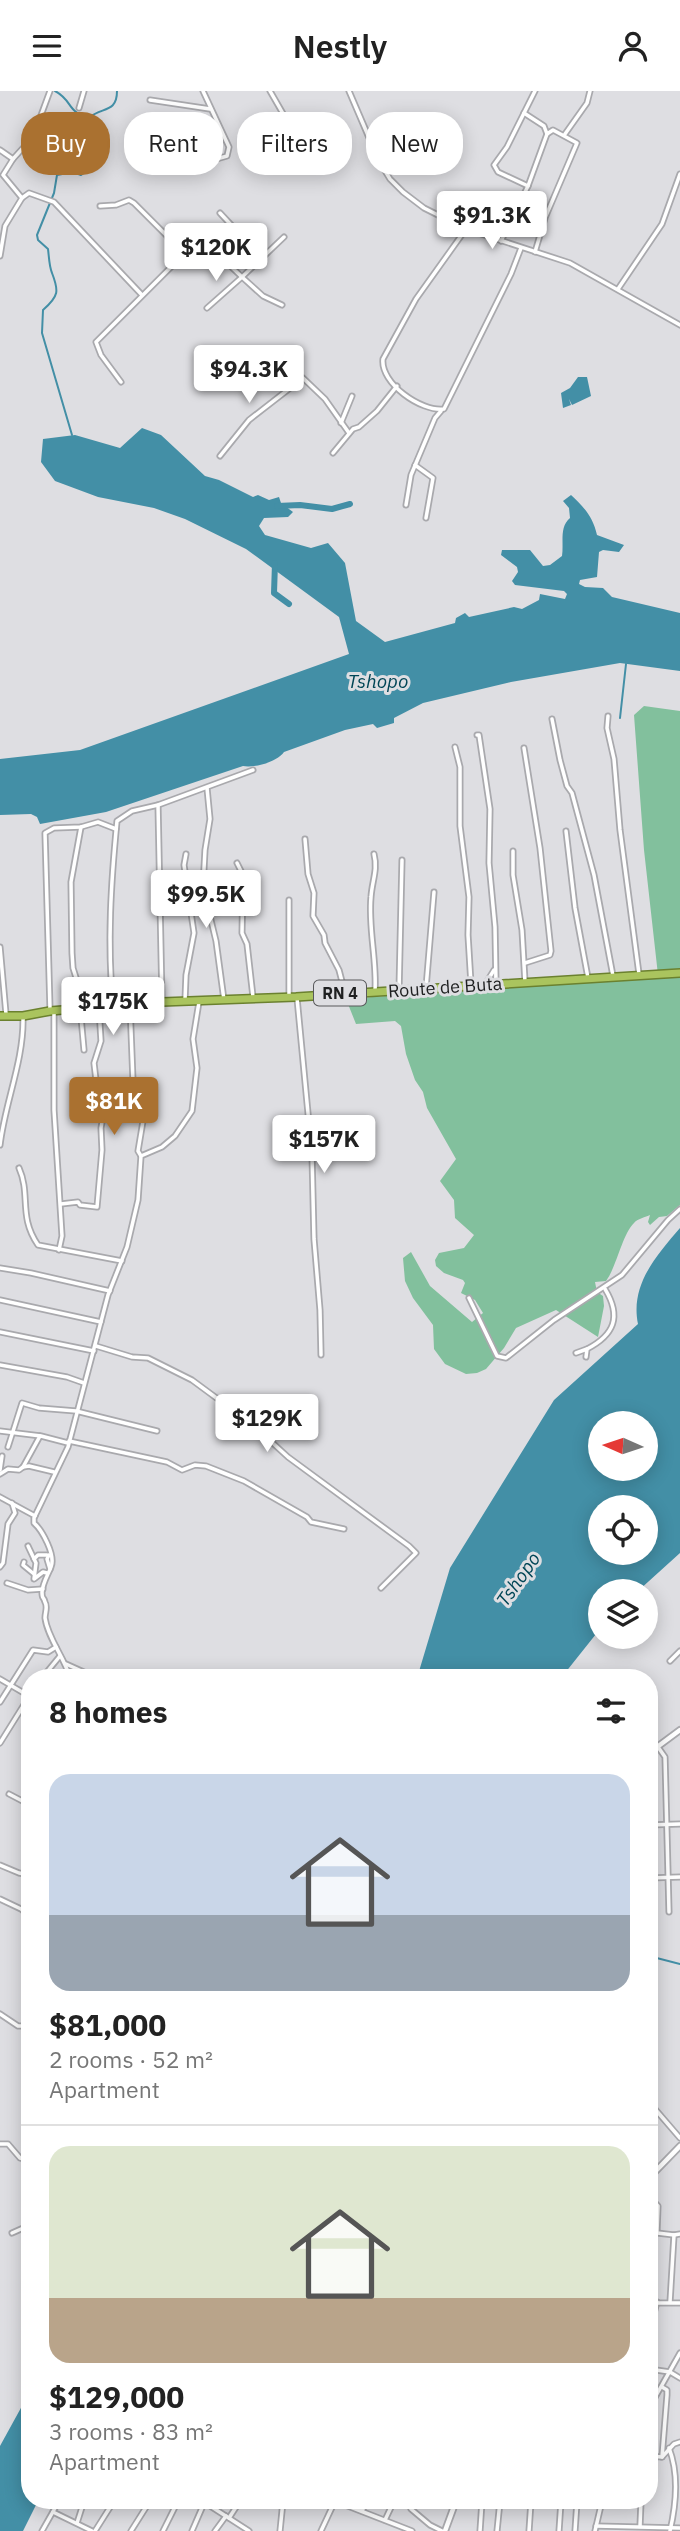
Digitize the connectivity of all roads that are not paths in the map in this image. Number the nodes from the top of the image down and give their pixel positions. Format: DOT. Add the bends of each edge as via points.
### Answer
graph roads {
  1 [pos="50,91"];
  2 [pos="84,91"];
  3 [pos="203,91"];
  4 [pos="270,91"];
  5 [pos="349,91"];
  6 [pos="535,91"];
  7 [pos="590,91"];
  8 [pos="150,100"];
  9 [pos="79,108"];
  10 [pos="211,109"];
  11 [pos="212,112"];
  12 [pos="282,112"];
  13 [pos="524,113"];
  14 [pos="223,134"];
  15 [pos="547,134"];
  16 [pos="565,135"];
  17 [pos="0,150"];
  18 [pos="223,157"];
  19 [pos="13,159"];
  20 [pos="680,174"];
  21 [pos="2,177"];
  22 [pos="528,186"];
  23 [pos="22,198"];
  24 [pos="100,205"];
  25 [pos="220,213"];
  26 [pos="466,229"];
  27 [pos="284,237"];
  28 [pos="501,241"];
  29 [pos="521,248"];
  30 [pos="535,252"];
  31 [pos="0,256"];
  32 [pos="181,258"];
  33 [pos="262,258"];
  34 [pos="242,277"];
  35 [pos="618,289"];
  36 [pos="142,295"];
  37 [pos="282,305"];
  38 [pos="207,308"];
  39 [pos="680,325"];
  40 [pos="121,382"];
  41 [pos="397,386"];
  42 [pos="352,396"];
  43 [pos="441,411"];
  44 [pos="341,423"];
  45 [pos="349,433"];
  46 [pos="333,453"];
  47 [pos="220,456"];
  48 [pos="415,465"];
  49 [pos="406,505"];
  50 [pos="426,519"];
  51 [pos="608,716"];
  52 [pos="552,719"];
  53 [pos="477,734"];
  54 [pos="455,747"];
  55 [pos="524,748"];
  56 [pos="253,770"];
  57 [pos="207,787"];
  58 [pos="158,805"];
  59 [pos="81,827"];
  60 [pos="117,829"];
  61 [pos="566,831"];
  62 [pos="305,839"];
  63 [pos="513,851"];
  64 [pos="374,854"];
  65 [pos="186,855"];
  66 [pos="402,860"];
  67 [pos="237,863"];
  68 [pos="434,891"];
  69 [pos="289,900"];
  70 [pos="1,947"];
  71 [pos="525,963"];
  72 [pos="496,968"];
  73 [pos="680,972"];
  74 [pos="639,974"];
  75 [pos="613,976"];
  76 [pos="588,978"];
  77 [pos="525,982"];
  78 [pos="486,983"];
  79 [pos="496,983"];
  80 [pos="471,984"];
  81 [pos="426,988"];
  82 [pos="399,990"];
  83 [pos="376,991"];
  84 [pos="345,993"];
  85 [pos="293,996"];
  86 [pos="253,997"];
  87 [pos="225,1000"];
  88 [pos="199,1001"];
  89 [pos="162,1002"];
  90 [pos="185,1002"];
  91 [pos="130,1005"];
  92 [pos="114,1007"];
  93 [pos="99,1008"];
  94 [pos="81,1009"];
  95 [pos="52,1011"];
  96 [pos="3,1016"];
  97 [pos="23,1016"];
  98 [pos="84,1050"];
  99 [pos="0,1145"];
  100 [pos="141,1156"];
  101 [pos="19,1168"];
  102 [pos="61,1204"];
  103 [pos="680,1209"];
  104 [pos="59,1250"];
  105 [pos="122,1261"];
  106 [pos="0,1268"];
  107 [pos="604,1289"];
  108 [pos="110,1291"];
  109 [pos="469,1299"];
  110 [pos="0,1300"];
  111 [pos="101,1322"];
  112 [pos="0,1332"];
  113 [pos="95,1348"];
  114 [pos="587,1349"];
  115 [pos="576,1353"];
  116 [pos="321,1355"];
  117 [pos="586,1356"];
  118 [pos="0,1365"];
  119 [pos="84,1383"];
  120 [pos="76,1411"];
  121 [pos="0,1431"];
  122 [pos="157,1431"];
  123 [pos="13,1432"];
  124 [pos="41,1436"];
  125 [pos="69,1442"];
  126 [pos="8,1447"];
  127 [pos="2,1456"];
  128 [pos="23,1467"];
  129 [pos="0,1472"];
  130 [pos="55,1472"];
  131 [pos="0,1497"];
  132 [pos="12,1503"];
  133 [pos="35,1516"];
  134 [pos="344,1529"];
  135 [pos="28,1546"];
  136 [pos="49,1555"];
  137 [pos="34,1559"];
  138 [pos="24,1562"];
  139 [pos="0,1567"];
  140 [pos="48,1571"];
  141 [pos="34,1574"];
  142 [pos="7,1583"];
  143 [pos="43,1588"];
  144 [pos="381,1588"];
  145 [pos="56,1647"];
  146 [pos="680,1651"];
  147 [pos="60,1656"];
  148 [pos="670,1661"];
  149 [pos="64,1663"];
  150 [pos="49,1669"];
  151 [pos="66,1669"];
  152 [pos="77,1669"];
  153 [pos="0,1679"];
  154 [pos="11,1684"];
  155 [pos="21,1690"];
  156 [pos="0,1702"];
  157 [pos="21,1708"];
  158 [pos="680,1730"];
  159 [pos="0,1743"];
  160 [pos="658,1747"];
  161 [pos="9,1794"];
  162 [pos="21,1800"];
  163 [pos="658,1824"];
  164 [pos="665,1824"];
  165 [pos="680,1824"];
  166 [pos="0,1865"];
  167 [pos="21,1874"];
  168 [pos="658,1877"];
  169 [pos="666,1877"];
  170 [pos="680,1877"];
  171 [pos="0,1899"];
  172 [pos="21,1909"];
  173 [pos="669,1912"];
  174 [pos="0,2014"];
  175 [pos="21,2026"];
  176 [pos="658,2112"];
  177 [pos="680,2138"];
  178 [pos="0,2144"];
  179 [pos="680,2146"];
  180 [pos="21,2158"];
  181 [pos="658,2169"];
  182 [pos="21,2229"];
  183 [pos="658,2232"];
  184 [pos="12,2233"];
  185 [pos="680,2234"];
  186 [pos="674,2235"];
  187 [pos="658,2302"];
  188 [pos="670,2302"];
  189 [pos="680,2303"];
  190 [pos="680,2352"];
  191 [pos="658,2370"];
  192 [pos="670,2372"];
  193 [pos="680,2378"];
  194 [pos="662,2387"];
  195 [pos="658,2393"];
  196 [pos="680,2442"];
  197 [pos="670,2448"];
  198 [pos="658,2457"];
  199 [pos="662,2457"];
  200 [pos="54,2509"];
  201 [pos="81,2509"];
  202 [pos="108,2509"];
  203 [pos="144,2509"];
  204 [pos="174,2509"];
  205 [pos="201,2509"];
  206 [pos="215,2509"];
  207 [pos="234,2509"];
  208 [pos="282,2509"];
  209 [pos="331,2509"];
  210 [pos="358,2509"];
  211 [pos="390,2509"];
  212 [pos="411,2509"];
  213 [pos="453,2509"];
  214 [pos="481,2509"];
  215 [pos="499,2509"];
  216 [pos="530,2509"];
  217 [pos="560,2509"];
  218 [pos="576,2509"];
  219 [pos="600,2509"];
  220 [pos="641,2509"];
  221 [pos="362,2511"];
  222 [pos="52,2512"];
  223 [pos="228,2517"];
  224 [pos="385,2520"];
  225 [pos="76,2523"];
  226 [pos="640,2526"];
  227 [pos="596,2528"];
  228 [pos="680,2528"];
  229 [pos="670,2529"];
  230 [pos="43,2531"];
  231 [pos="93,2531"];
  232 [pos="131,2531"];
  233 [pos="163,2531"];
  234 [pos="192,2531"];
  235 [pos="215,2531"];
  236 [pos="248,2531"];
  237 [pos="280,2531"];
  238 [pos="321,2531"];
  239 [pos="412,2531"];
  240 [pos="444,2531"];
  241 [pos="480,2531"];
  242 [pos="497,2531"];
  243 [pos="529,2531"];
  244 [pos="559,2531"];
  245 [pos="575,2531"];
  1 -- 19 [label="street" via="33,137"];
  2 -- 9 [label="street"];
  3 -- 10 [label="street"];
  4 -- 12 [label="street"];
  5 -- 26 [label="street" via="379,161 396,186 424,208"];
  6 -- 13 [label="street"];
  7 -- 16 [label="street"];
  8 -- 10 [label="street"];
  10 -- 11 [label="street"];
  13 -- 15 [label="street" via="544,125"];
  13 -- 22 [label="street" via="494,165 498,172"];
  14 -- 18 [label="street" via="229,147"];
  15 -- 16 [label="street" via="553,130"];
  15 -- 22 [label="street"];
  16 -- 30 [label="street" via="577,144"];
  17 -- 19 [label="street"];
  19 -- 21 [label="street"];
  20 -- 35 [label="street" via="662,223"];
  21 -- 23 [label="street"];
  22 -- 28 [label="street"];
  23 -- 31 [label="street" via="5,226"];
  23 -- 36 [label="street" via="29,193 51,200"];
  24 -- 32 [label="street" via="129,199 167,236"];
  25 -- 33 [label="street"];
  26 -- 28 [label="street"];
  26 -- 41 [label="street" via="422,289 383,359 382,368"];
  27 -- 33 [label="street"];
  28 -- 29 [label="street"];
  29 -- 30 [label="street"];
  29 -- 43 [label="street"];
  30 -- 35 [label="street" via="570,263"];
  32 -- 34 [label="street" via="198,242 207,244"];
  32 -- 36 [label="street"];
  33 -- 34 [label="street"];
  34 -- 37 [label="street" via="263,296"];
  34 -- 38 [label="street"];
  35 -- 39 [label="street"];
  36 -- 40 [label="street" via="96,342"];
  41 -- 43 [label="street" via="419,405"];
  41 -- 45 [label="street" via="377,411"];
  42 -- 44 [label="street"];
  43 -- 48 [label="street"];
  44 -- 45 [label="street"];
  44 -- 47 [label="street" via="303,378 249,420"];
  45 -- 46 [label="street"];
  48 -- 49 [label="street"];
  48 -- 50 [label="street" via="433,478"];
  51 -- 74 [label="street"];
  52 -- 75 [label="street" via="594,875"];
  53 -- 72 [label="street" via="490,806"];
  54 -- 80 [label="street" via="469,897"];
  55 -- 71 [label="street" via="541,849 551,951"];
  56 -- 57 [label="street"];
  57 -- 58 [label="street"];
  57 -- 87 [label="street" via="210,819 203,887"];
  58 -- 60 [label="street" via="123,815 116,822"];
  58 -- 89 [label="street"];
  59 -- 60 [label="street" via="98,822"];
  59 -- 94 [label="street" via="71,890 72,957"];
  59 -- 95 [label="street" via="45,833"];
  60 -- 92 [label="street" via="109,958"];
  61 -- 76 [label="street"];
  62 -- 84 [label="street" via="313,916"];
  63 -- 71 [label="street"];
  64 -- 83 [label="street" via="377,867 370,900"];
  65 -- 90 [label="street" via="194,933"];
  66 -- 82 [label="street"];
  67 -- 86 [label="street" via="243,875 242,933"];
  68 -- 81 [label="street"];
  69 -- 85 [label="street"];
  70 -- 96 [label="street"];
  71 -- 77 [label="street"];
  72 -- 78 [label="street"];
  72 -- 79 [label="street"];
  73 -- 74 [label="highway, Route de Buta / RN 4"];
  74 -- 75 [label="highway, Route de Buta / RN 4"];
  75 -- 76 [label="highway, Route de Buta / RN 4"];
  76 -- 77 [label="highway, Route de Buta / RN 4"];
  77 -- 79 [label="highway, Route de Buta / RN 4"];
  78 -- 79 [label="highway, Route de Buta / RN 4"];
  78 -- 80 [label="highway, Route de Buta / RN 4"];
  80 -- 81 [label="highway, Route de Buta / RN 4"];
  81 -- 82 [label="highway, Route de Buta / RN 4"];
  82 -- 83 [label="highway, Route de Buta / RN 4"];
  83 -- 84 [label="highway, Route de Buta / RN 4"];
  84 -- 85 [label="highway, Route de Buta / RN 4"];
  85 -- 86 [label="highway, Route de Buta / RN 4"];
  85 -- 116 [label="street" via="312,1156"];
  86 -- 87 [label="highway, Route de Buta / RN 4"];
  87 -- 88 [label="highway, Route de Buta / RN 4"];
  88 -- 90 [label="highway, Route de Buta / RN 4"];
  88 -- 100 [label="street" via="193,1039 197,1067 192,1111 175,1136"];
  89 -- 90 [label="highway, Route de Buta / RN 4"];
  89 -- 91 [label="highway, Route de Buta / RN 4"];
  91 -- 92 [label="highway, Route de Buta / RN 4"];
  91 -- 100 [label="street" via="133,1081 143,1121"];
  92 -- 93 [label="highway, Route de Buta / RN 4"];
  93 -- 94 [label="highway, Route de Buta / RN 4"];
  93 -- 102 [label="street" via="101,1041 94,1063 102,1122 97,1207"];
  94 -- 95 [label="highway, Route de Buta / RN 4"];
  94 -- 98 [label="street"];
  95 -- 97 [label="highway, Route de Buta / RN 4"];
  95 -- 102 [label="street"];
  96 -- 97 [label="highway, Route de Buta / RN 4"];
  97 -- 99 [label="street" via="23,1042"];
  100 -- 105 [label="street" via="136,1213"];
  101 -- 104 [label="street" via="27,1224 38,1244"];
  102 -- 104 [label="street"];
  103 -- 107 [label="street"];
  104 -- 105 [label="street"];
  105 -- 108 [label="street"];
  106 -- 108 [label="street"];
  107 -- 109 [label="street" via="554,1320 506,1359 497,1356"];
  107 -- 114 [label="street" via="614,1319 605,1340"];
  108 -- 111 [label="street"];
  110 -- 111 [label="street"];
  111 -- 113 [label="street"];
  112 -- 113 [label="street"];
  113 -- 119 [label="street"];
  113 -- 144 [label="street" via="148,1359 192,1380 409,1546 416,1553"];
  114 -- 115 [label="street"];
  114 -- 117 [label="street"];
  118 -- 119 [label="street"];
  119 -- 120 [label="street"];
  120 -- 122 [label="street"];
  120 -- 123 [label="street" via="20,1403"];
  120 -- 125 [label="street"];
  121 -- 123 [label="street"];
  123 -- 124 [label="street"];
  123 -- 126 [label="street"];
  124 -- 125 [label="street"];
  124 -- 128 [label="street"];
  125 -- 130 [label="street"];
  125 -- 134 [label="street" via="167,1462 182,1470 206,1466 244,1481 310,1522"];
  127 -- 129 [label="street"];
  128 -- 129 [label="street"];
  128 -- 130 [label="street"];
  130 -- 133 [label="street"];
  131 -- 132 [label="street"];
  132 -- 133 [label="street"];
  132 -- 139 [label="street" via="15,1513 8,1524"];
  133 -- 136 [label="street"];
  135 -- 137 [label="street"];
  136 -- 137 [label="street"];
  136 -- 140 [label="street" via="52,1564"];
  137 -- 141 [label="street"];
  138 -- 141 [label="street"];
  140 -- 141 [label="street" via="36,1579"];
  140 -- 143 [label="street"];
  142 -- 143 [label="street" via="28,1590"];
  143 -- 145 [label="street" via="45,1618"];
  145 -- 147 [label="street"];
  145 -- 154 [label="street" via="48,1652 33,1650"];
  146 -- 148 [label="street"];
  147 -- 149 [label="street"];
  147 -- 150 [label="street"];
  149 -- 151 [label="street"];
  149 -- 152 [label="street"];
  153 -- 154 [label="street"];
  154 -- 155 [label="street"];
  154 -- 156 [label="street"];
  157 -- 159 [label="street"];
  158 -- 160 [label="street"];
  160 -- 164 [label="street" via="665,1757"];
  161 -- 162 [label="street"];
  163 -- 164 [label="street"];
  164 -- 165 [label="street"];
  164 -- 169 [label="street"];
  166 -- 167 [label="street"];
  168 -- 169 [label="street"];
  169 -- 170 [label="street"];
  169 -- 173 [label="street"];
  171 -- 172 [label="street"];
  174 -- 175 [label="street"];
  176 -- 177 [label="street"];
  178 -- 180 [label="street" via="8,2144"];
  179 -- 181 [label="street"];
  182 -- 184 [label="street"];
  183 -- 186 [label="street"];
  185 -- 186 [label="street"];
  186 -- 188 [label="street"];
  187 -- 188 [label="street"];
  188 -- 189 [label="street"];
  190 -- 192 [label="street"];
  191 -- 192 [label="street"];
  192 -- 193 [label="street"];
  192 -- 194 [label="street"];
  194 -- 195 [label="street"];
  194 -- 199 [label="street" via="667,2395"];
  196 -- 197 [label="street"];
  197 -- 199 [label="street"];
  197 -- 229 [label="street" via="675,2465"];
  198 -- 199 [label="street"];
  200 -- 222 [label="street"];
  201 -- 225 [label="street"];
  202 -- 231 [label="street"];
  203 -- 232 [label="street"];
  204 -- 233 [label="street"];
  205 -- 234 [label="street"];
  206 -- 223 [label="street"];
  207 -- 223 [label="street"];
  208 -- 237 [label="street"];
  209 -- 238 [label="street"];
  210 -- 221 [label="street"];
  211 -- 224 [label="street"];
  212 -- 240 [label="street"];
  213 -- 240 [label="street"];
  214 -- 241 [label="street"];
  215 -- 242 [label="street"];
  216 -- 243 [label="street"];
  217 -- 244 [label="street"];
  218 -- 245 [label="street"];
  219 -- 227 [label="street"];
  220 -- 226 [label="street"];
  221 -- 224 [label="street"];
  222 -- 225 [label="street"];
  222 -- 230 [label="street"];
  223 -- 235 [label="street"];
  223 -- 236 [label="street"];
  224 -- 239 [label="street"];
  225 -- 231 [label="street"];
  226 -- 227 [label="street"];
  226 -- 229 [label="street"];
  228 -- 229 [label="street"];
}
